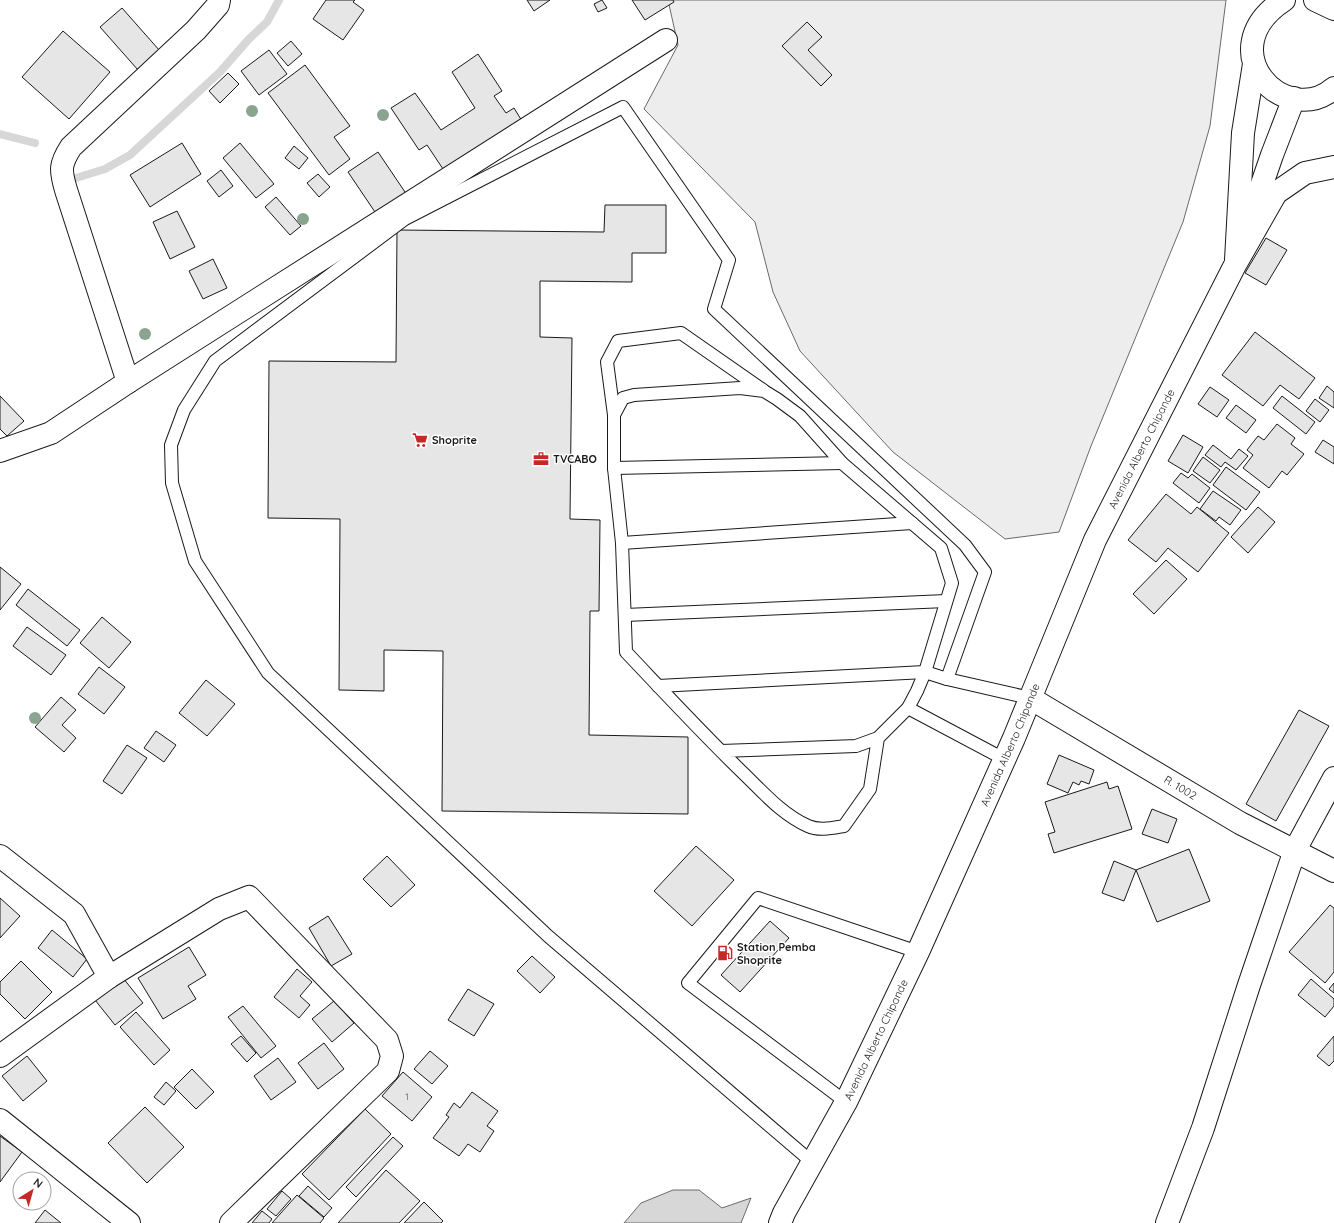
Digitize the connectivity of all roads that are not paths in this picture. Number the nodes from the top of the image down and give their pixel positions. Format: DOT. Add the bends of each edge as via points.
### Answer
graph roads {
  1 [pos="220,0"];
  2 [pos="1284,0"];
  3 [pos="1315,0"];
  4 [pos="1334,10"];
  5 [pos="666,40"];
  6 [pos="1254,64"];
  7 [pos="1333,91"];
  8 [pos="1294,98"];
  9 [pos="1334,167"];
  10 [pos="1235,265"];
  11 [pos="128,382"];
  12 [pos="764,391"];
  13 [pos="614,415"];
  14 [pos="0,451"];
  15 [pos="842,463"];
  16 [pos="614,468"];
  17 [pos="912,524"];
  18 [pos="622,543"];
  19 [pos="946,601"];
  20 [pos="624,615"];
  21 [pos="926,672"];
  22 [pos="947,679"];
  23 [pos="658,686"];
  24 [pos="1030,698"];
  25 [pos="908,708"];
  26 [pos="878,738"];
  27 [pos="721,751"];
  28 [pos="1004,759"];
  29 [pos="1334,778"];
  30 [pos="1295,850"];
  31 [pos="0,856"];
  32 [pos="1334,871"];
  33 [pos="918,952"];
  34 [pos="108,976"];
  35 [pos="0,1056"];
  36 [pos="846,1102"];
  37 [pos="0,1120"];
  38 [pos="813,1163"];
  39 [pos="129,1223"];
  40 [pos="231,1223"];
  41 [pos="780,1223"];
  42 [pos="1167,1223"];
  1 -- 11 [label="street" via="196,30 71,147 62,162 64,183"];
  2 -- 6 [label="street" via="1262,18 1254,32"];
  3 -- 4 [label="street"];
  5 -- 11 [label="street"];
  6 -- 8 [label="street" via="1269,87"];
  6 -- 10 [label="street" via="1243,133"];
  7 -- 8 [label="street" via="1319,97"];
  8 -- 10 [label="street"];
  9 -- 10 [label="street" via="1305,173 1276,193"];
  10 -- 24 [label="street, Avenida Alberto Chipande" via="1095,540"];
  11 -- 14 [label="street" via="51,433"];
  12 -- 13 [label="lane" via="740,388 634,395 623,398"];
  12 -- 13 [label="lane" via="681,333 618,341 607,362"];
  12 -- 15 [label="lane" via="800,416"];
  13 -- 16 [label="lane"];
  15 -- 16 [label="lane"];
  15 -- 17 [label="lane"];
  16 -- 18 [label="lane"];
  17 -- 18 [label="lane"];
  17 -- 19 [label="lane" via="941,548 952,583"];
  18 -- 20 [label="lane"];
  19 -- 20 [label="lane"];
  19 -- 21 [label="lane"];
  20 -- 23 [label="lane" via="626,652"];
  21 -- 22 [label="lane"];
  21 -- 23 [label="lane"];
  21 -- 25 [label="lane"];
  22 -- 24 [label="lane"];
  22 -- 38 [label="lane" via="985,572 965,544 714,309 730,260 623,107 405,219 215,361 184,410 171,444 172,483 195,561 268,673 548,936"];
  23 -- 27 [label="lane"];
  24 -- 28 [label="street, Avenida Alberto Chipande"];
  24 -- 30 [label="street, R. 1002" via="1240,823"];
  25 -- 26 [label="lane"];
  25 -- 28 [label="lane"];
  26 -- 27 [label="lane" via="856,746"];
  26 -- 27 [label="lane" via="870,789 844,826 823,829 809,827 780,808"];
  28 -- 33 [label="street, Avenida Alberto Chipande"];
  29 -- 30 [label="street"];
  30 -- 32 [label="street, R. 1002"];
  30 -- 42 [label="street" via="1203,1128"];
  31 -- 34 [label="street" via="74,914"];
  33 -- 36 [label="street, Avenida Alberto Chipande"];
  33 -- 36 [label="lane" via="758,898 688,983"];
  34 -- 35 [label="street"];
  34 -- 40 [label="street" via="218,909 249,897 387,1040 392,1056 388,1071"];
  36 -- 38 [label="street, Avenida Alberto Chipande"];
  37 -- 39 [label="street"];
  38 -- 41 [label="street, Avenida Alberto Chipande"];
}
